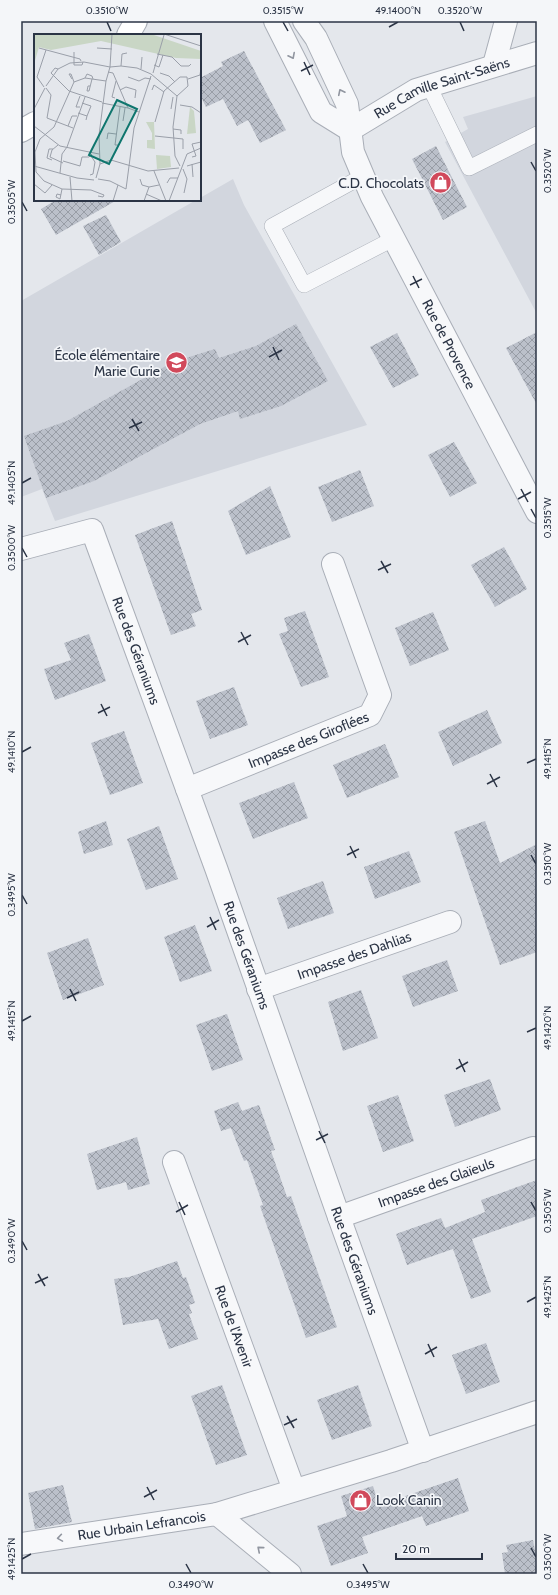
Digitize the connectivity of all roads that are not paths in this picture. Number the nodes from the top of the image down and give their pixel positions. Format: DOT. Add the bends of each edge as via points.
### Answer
graph roads {
  1 [pos="136,21"];
  2 [pos="275,21"];
  3 [pos="304,21"];
  4 [pos="506,21"];
  5 [pos="129,34"];
  6 [pos="537,53"];
  7 [pos="494,65"];
  8 [pos="429,86"];
  9 [pos="34,124"];
  10 [pos="350,130"];
  11 [pos="21,131"];
  12 [pos="537,134"];
  13 [pos="363,176"];
  14 [pos="393,239"];
  15 [pos="537,512"];
  16 [pos="21,549"];
  17 [pos="333,564"];
  18 [pos="187,789"];
  19 [pos="450,922"];
  20 [pos="258,989"];
  21 [pos="533,1148"];
  22 [pos="174,1162"];
  23 [pos="339,1217"];
  24 [pos="537,1412"];
  25 [pos="424,1451"];
  26 [pos="294,1490"];
  27 [pos="217,1514"];
  28 [pos="21,1544"];
  29 [pos="290,1574"];
  1 -- 5 [label="street"];
  2 -- 10 [label="street, one-way" via="321,112"];
  10 -- 3 [label="street, Rue de Provence, one-way" via="347,104 316,38"];
  4 -- 7 [label="street"];
  6 -- 7 [label="street, Rue Camille Saint-Saëns"];
  7 -- 8 [label="street, Rue Camille Saint-Saëns"];
  8 -- 10 [label="street, Rue Camille Saint-Saëns" via="416,90"];
  8 -- 12 [label="lane" via="469,168"];
  9 -- 11 [label="street"];
  10 -- 13 [label="street, Rue de Provence" via="353,152"];
  13 -- 14 [label="street, Rue de Provence"];
  13 -- 14 [label="lane" via="272,226 304,285"];
  14 -- 15 [label="street, Rue de Provence"];
  16 -- 18 [label="street, Rue des Géraniums" via="92,530"];
  17 -- 18 [label="street, Impasse des Giroflées" via="380,696 370,715"];
  18 -- 20 [label="street, Rue des Géraniums"];
  19 -- 20 [label="street, Impasse des Dahlias"];
  20 -- 23 [label="street, Rue des Géraniums"];
  21 -- 23 [label="street, Impasse des Glaïeuls"];
  22 -- 26 [label="street, Rue de l'Avenir"];
  23 -- 25 [label="street, Rue des Géraniums"];
  24 -- 25 [label="street"];
  25 -- 26 [label="street"];
  26 -- 27 [label="street"];
  27 -- 28 [label="street, Rue Urbain Lefrancois, one-way"];
  29 -- 27 [label="street, Rue Urbain Lefrancois, one-way"];
}
